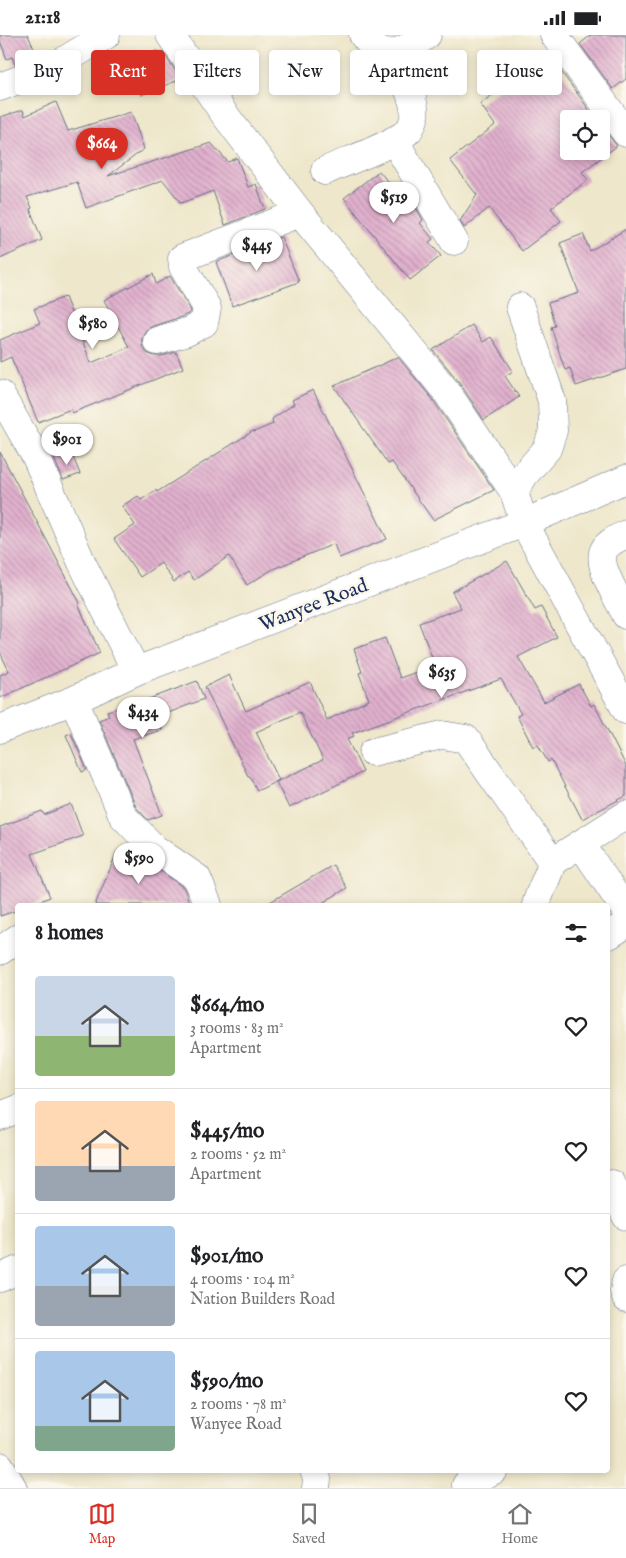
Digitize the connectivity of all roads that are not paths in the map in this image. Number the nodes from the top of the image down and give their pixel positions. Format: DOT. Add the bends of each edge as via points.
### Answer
graph roads {
  1 [pos="106,35"];
  2 [pos="170,35"];
  3 [pos="363,35"];
  4 [pos="427,35"];
  5 [pos="554,35"];
  6 [pos="379,50"];
  7 [pos="404,50"];
  8 [pos="0,87"];
  9 [pos="410,95"];
  10 [pos="626,133"];
  11 [pos="394,141"];
  12 [pos="324,171"];
  13 [pos="300,213"];
  14 [pos="454,241"];
  15 [pos="520,307"];
  16 [pos="157,341"];
  17 [pos="0,394"];
  18 [pos="626,479"];
  19 [pos="514,492"];
  20 [pos="524,523"];
  21 [pos="626,534"];
  22 [pos="626,615"];
  23 [pos="136,671"];
  24 [pos="74,700"];
  25 [pos="626,710"];
  26 [pos="0,729"];
  27 [pos="372,752"];
  28 [pos="626,815"];
  29 [pos="581,844"];
  30 [pos="552,862"];
  31 [pos="207,903"];
  32 [pos="537,903"];
  33 [pos="626,911"];
  34 [pos="15,940"];
  35 [pos="0,951"];
  36 [pos="15,1110"];
  37 [pos="0,1117"];
  38 [pos="612,1184"];
  39 [pos="626,1216"];
  40 [pos="15,1271"];
  41 [pos="0,1278"];
  42 [pos="626,1281"];
  43 [pos="626,1298"];
  44 [pos="315,1473"];
  45 [pos="486,1473"];
  46 [pos="463,1481"];
  47 [pos="316,1488"];
  1 -- 8 [label="street" via="57,65"];
  2 -- 13 [label="street" via="225,115"];
  3 -- 6 [label="street"];
  4 -- 7 [label="street"];
  5 -- 10 [label="street"];
  9 -- 11 [label="street" via="414,119 409,130"];
  11 -- 12 [label="street"];
  11 -- 14 [label="street"];
  13 -- 16 [label="street" via="182,258 183,267 207,308 204,323"];
  13 -- 19 [label="street" via="446,391"];
  15 -- 19 [label="street" via="552,401 553,431 547,449"];
  17 -- 23 [label="street" via="36,457 82,563"];
  18 -- 20 [label="street, Wanyee Road"];
  19 -- 20 [label="street"];
  20 -- 23 [label="street, Wanyee Road"];
  20 -- 25 [label="street"];
  21 -- 22 [label="street" via="610,543 602,556 604,571"];
  23 -- 24 [label="street, Wanyee Road"];
  24 -- 26 [label="street, Wanyee Road"];
  24 -- 31 [label="street" via="123,816 155,849 197,878"];
  27 -- 30 [label="street" via="442,735 466,739"];
  28 -- 29 [label="street"];
  29 -- 30 [label="street"];
  29 -- 33 [label="street"];
  30 -- 32 [label="street"];
  34 -- 35 [label="street"];
  36 -- 37 [label="street"];
  38 -- 39 [label="street"];
  40 -- 41 [label="street"];
  42 -- 43 [label="street"];
  44 -- 47 [label="street"];
  45 -- 46 [label="street"];
}
